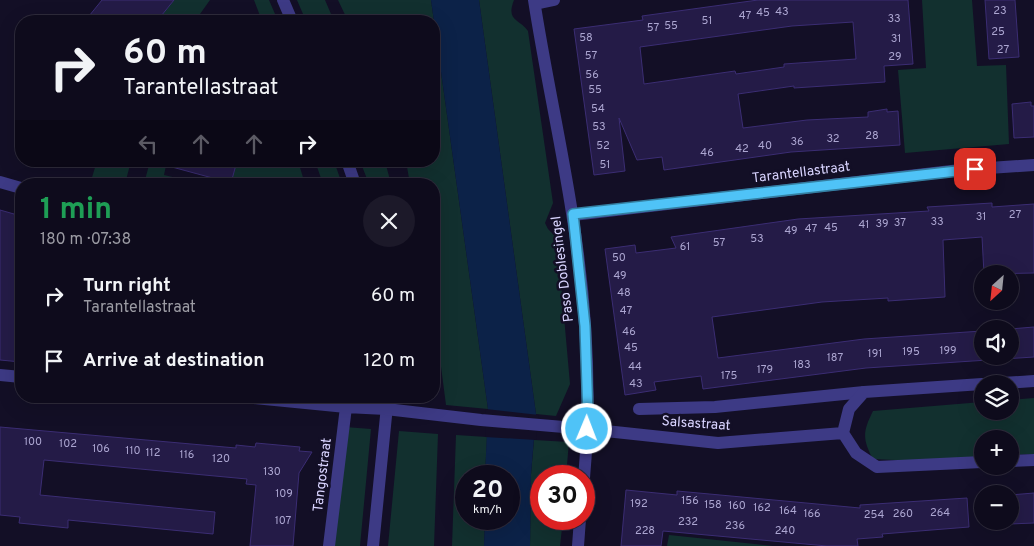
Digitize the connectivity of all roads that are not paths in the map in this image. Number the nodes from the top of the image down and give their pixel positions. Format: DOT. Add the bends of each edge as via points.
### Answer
graph roads {
  1 [pos="283,0"];
  2 [pos="554,0"];
  3 [pos="534,2"];
  4 [pos="289,15"];
  5 [pos="1034,166"];
  6 [pos="0,182"];
  7 [pos="15,186"];
  8 [pos="573,214"];
  9 [pos="0,375"];
  10 [pos="15,376"];
  11 [pos="1034,381"];
  12 [pos="1019,382"];
  13 [pos="974,385"];
  14 [pos="864,392"];
  15 [pos="305,403"];
  16 [pos="379,403"];
  17 [pos="387,403"];
  18 [pos="392,403"];
  19 [pos="346,407"];
  20 [pos="638,409"];
  21 [pos="587,429"];
  22 [pos="843,433"];
  23 [pos="1034,460"];
  24 [pos="1019,461"];
  25 [pos="974,462"];
  26 [pos="585,465"];
  27 [pos="579,530"];
  28 [pos="329,546"];
  29 [pos="373,546"];
  30 [pos="578,546"];
  1 -- 4 [label="street"];
  2 -- 3 [label="street"];
  3 -- 8 [label="street, Paso Doblesingel"];
  5 -- 8 [label="street, Tarantellastraat" via="960,170"];
  6 -- 7 [label="street"];
  8 -- 21 [label="street, Paso Doblesingel" via="585,326"];
  9 -- 10 [label="street"];
  11 -- 12 [label="street"];
  13 -- 14 [label="street, Salsastraat"];
  14 -- 20 [label="street, Salsastraat" via="715,407"];
  14 -- 22 [label="street" via="849,409"];
  15 -- 19 [label="street"];
  16 -- 19 [label="street"];
  17 -- 29 [label="street"];
  18 -- 21 [label="street, Salsastraat" via="481,420"];
  19 -- 28 [label="street, Tangostraat"];
  21 -- 22 [label="street, Salsastraat" via="718,443"];
  21 -- 26 [label="street, Paso Doblesingel"];
  22 -- 25 [label="street" via="856,453 877,468"];
  23 -- 24 [label="street"];
  27 -- 30 [label="street"];
}
